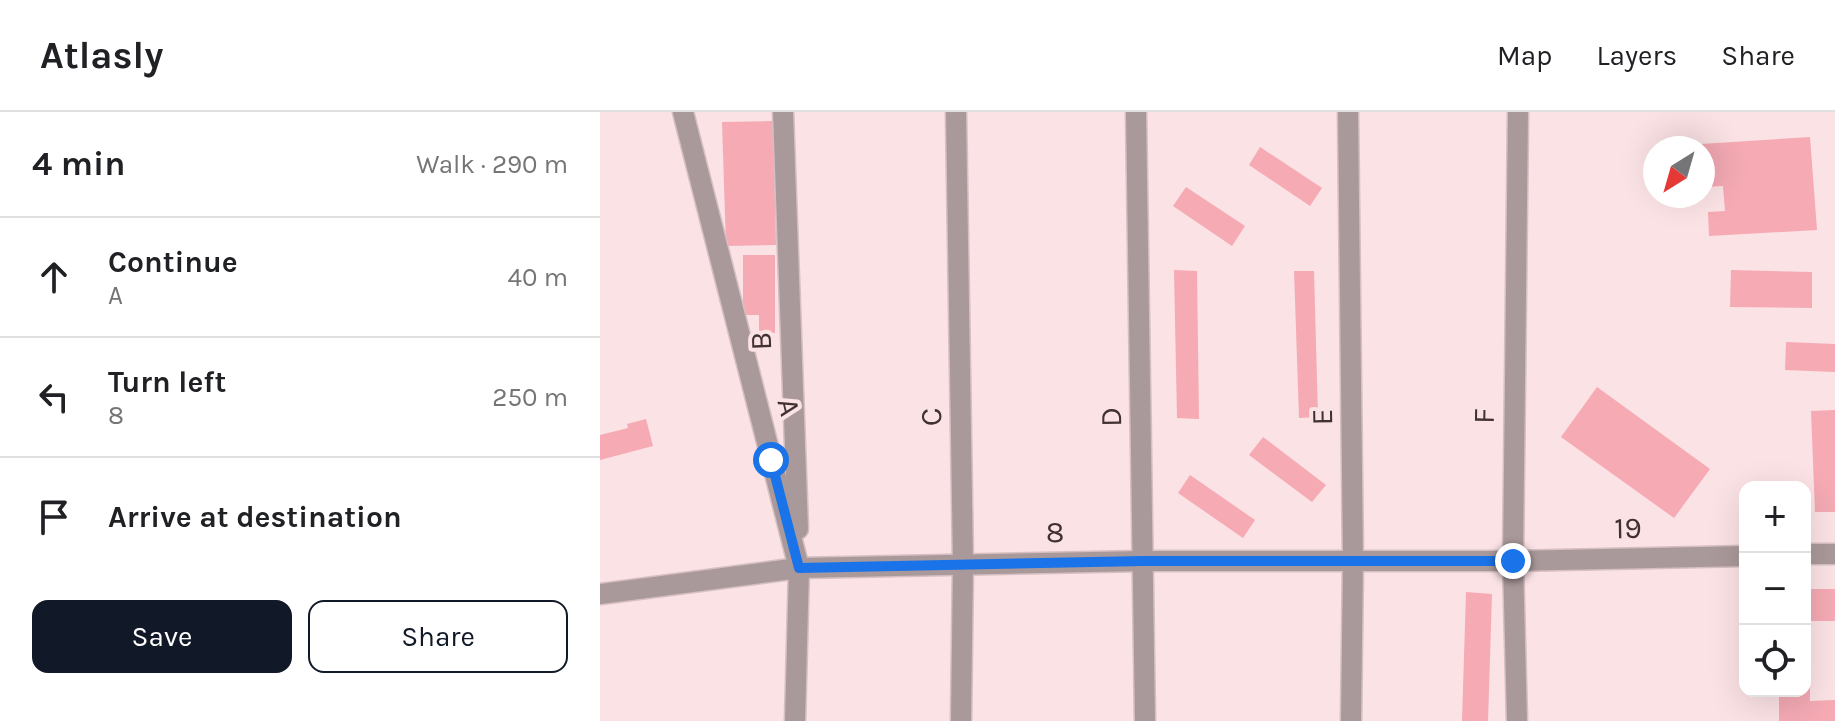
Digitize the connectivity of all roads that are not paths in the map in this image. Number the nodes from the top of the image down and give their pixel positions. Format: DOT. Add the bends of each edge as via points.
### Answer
graph roads {
  1 [pos="683,112"];
  2 [pos="783,112"];
  3 [pos="956,112"];
  4 [pos="1136,112"];
  5 [pos="1348,112"];
  6 [pos="1518,112"];
  7 [pos="1811,554"];
  8 [pos="1835,554"];
  9 [pos="1739,556"];
  10 [pos="1143,561"];
  11 [pos="1353,561"];
  12 [pos="1513,561"];
  13 [pos="963,564"];
  14 [pos="799,568"];
  15 [pos="600,594"];
  16 [pos="795,721"];
  17 [pos="961,721"];
  18 [pos="1145,721"];
  19 [pos="1351,721"];
  20 [pos="1517,721"];
  1 -- 14 [label="street, A"];
  2 -- 14 [label="street, B"];
  3 -- 13 [label="street, C"];
  4 -- 10 [label="street, D"];
  5 -- 11 [label="street, E"];
  6 -- 12 [label="street, F"];
  7 -- 8 [label="street"];
  9 -- 12 [label="street, 19"];
  10 -- 11 [label="street, 8"];
  10 -- 13 [label="street, 8"];
  10 -- 18 [label="street, D"];
  11 -- 12 [label="street, 8"];
  11 -- 19 [label="street, E"];
  12 -- 20 [label="street, F"];
  13 -- 14 [label="street, 8"];
  13 -- 17 [label="street, C"];
  14 -- 15 [label="street, 8"];
  14 -- 16 [label="street, A"];
}
